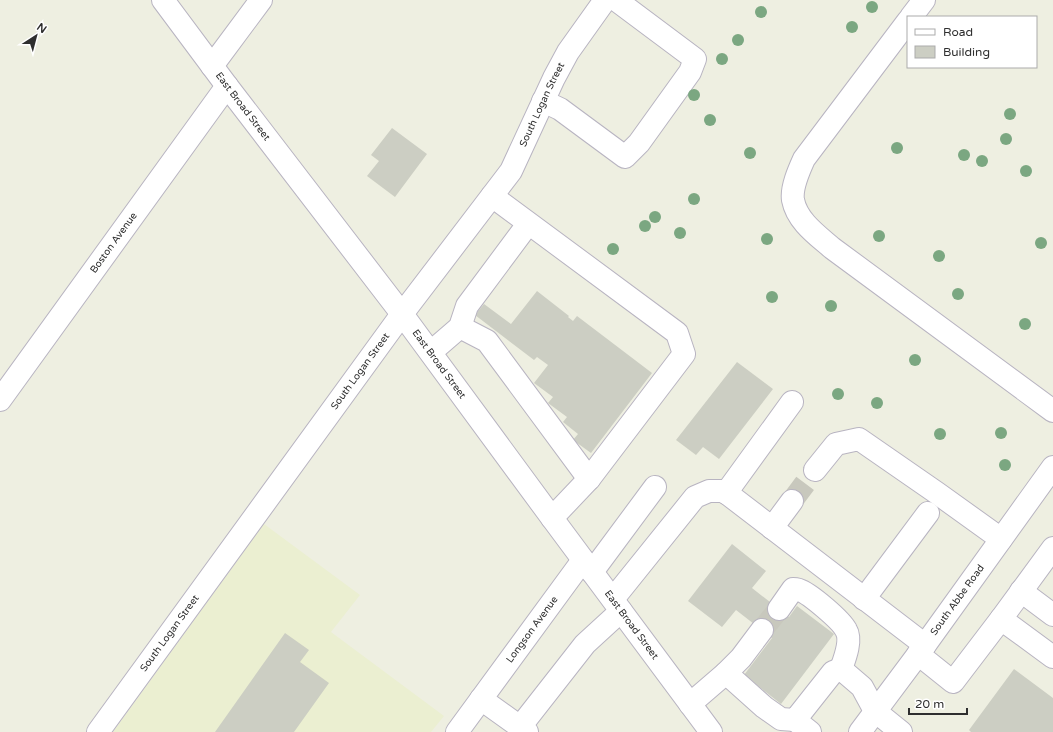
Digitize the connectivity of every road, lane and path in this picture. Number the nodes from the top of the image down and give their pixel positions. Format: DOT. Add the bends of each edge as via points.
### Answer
graph roads {
  1 [pos="163,0"];
  2 [pos="261,0"];
  3 [pos="605,0"];
  4 [pos="616,0"];
  5 [pos="924,0"];
  6 [pos="912,16"];
  7 [pos="907,22"];
  8 [pos="212,66"];
  9 [pos="227,86"];
  10 [pos="543,101"];
  11 [pos="492,196"];
  12 [pos="528,224"];
  13 [pos="402,314"];
  14 [pos="460,327"];
  15 [pos="431,352"];
  16 [pos="0,400"];
  17 [pos="792,402"];
  18 [pos="1053,411"];
  19 [pos="1053,467"];
  20 [pos="815,470"];
  21 [pos="588,479"];
  22 [pos="655,487"];
  23 [pos="717,492"];
  24 [pos="792,501"];
  25 [pos="928,513"];
  26 [pos="552,518"];
  27 [pos="772,528"];
  28 [pos="1001,539"];
  29 [pos="1052,550"];
  30 [pos="587,566"];
  31 [pos="1021,591"];
  32 [pos="864,598"];
  33 [pos="617,605"];
  34 [pos="779,609"];
  35 [pos="1053,615"];
  36 [pos="1000,619"];
  37 [pos="762,630"];
  38 [pos="921,650"];
  39 [pos="1053,657"];
  40 [pos="841,669"];
  41 [pos="726,673"];
  42 [pos="481,698"];
  43 [pos="690,704"];
  44 [pos="875,711"];
  45 [pos="803,726"];
  46 [pos="524,729"];
  47 [pos="98,732"];
  48 [pos="457,732"];
  49 [pos="711,732"];
  50 [pos="860,732"];
  51 [pos="901,732"];
  1 -- 8 [label="street, East Broad Street"];
  2 -- 8 [label="street"];
  3 -- 10 [label="street, South Logan Street" via="568,52"];
  4 -- 10 [label="street" via="695,59 690,72 639,143 625,157 560,109"];
  5 -- 6 [label="street"];
  7 -- 18 [label="street" via="804,159 795,181 793,200 800,216 813,232 832,248"];
  8 -- 9 [label="street, East Broad Street"];
  9 -- 13 [label="street, East Broad Street"];
  9 -- 16 [label="street, Boston Avenue"];
  10 -- 11 [label="street, South Logan Street" via="511,171"];
  11 -- 12 [label="street"];
  11 -- 13 [label="street, South Logan Street"];
  12 -- 14 [label="street" via="467,306"];
  12 -- 21 [label="street" via="677,333 684,354"];
  13 -- 15 [label="street, East Broad Street"];
  13 -- 47 [label="street, South Logan Street"];
  14 -- 15 [label="street"];
  14 -- 21 [label="street" via="487,341"];
  15 -- 26 [label="street, East Broad Street"];
  17 -- 23 [label="street"];
  19 -- 28 [label="street, South Abbe Road"];
  20 -- 28 [label="street" via="836,444 859,439"];
  21 -- 26 [label="street"];
  22 -- 30 [label="street, Longson Avenue"];
  23 -- 27 [label="street"];
  23 -- 33 [label="street" via="695,497"];
  24 -- 27 [label="street"];
  25 -- 32 [label="street"];
  26 -- 30 [label="street, East Broad Street"];
  27 -- 32 [label="street"];
  28 -- 38 [label="street, South Abbe Road"];
  29 -- 31 [label="street"];
  30 -- 33 [label="street, East Broad Street"];
  30 -- 42 [label="street, Longson Avenue"];
  31 -- 35 [label="street"];
  31 -- 36 [label="street"];
  32 -- 38 [label="street"];
  33 -- 43 [label="street, East Broad Street"];
  33 -- 46 [label="street" via="585,644"];
  34 -- 40 [label="street" via="793,589 798,589 834,615 847,630 848,646"];
  36 -- 38 [label="street" via="953,682"];
  36 -- 39 [label="street"];
  37 -- 41 [label="street"];
  38 -- 44 [label="street, South Abbe Road"];
  40 -- 44 [label="street" via="862,687"];
  40 -- 45 [label="street" via="833,672"];
  41 -- 43 [label="street"];
  41 -- 45 [label="street" via="775,715"];
  42 -- 46 [label="street"];
  42 -- 48 [label="street, Longson Avenue"];
  43 -- 49 [label="street, East Broad Street"];
  44 -- 50 [label="street, South Abbe Road"];
  44 -- 51 [label="street"];
}
